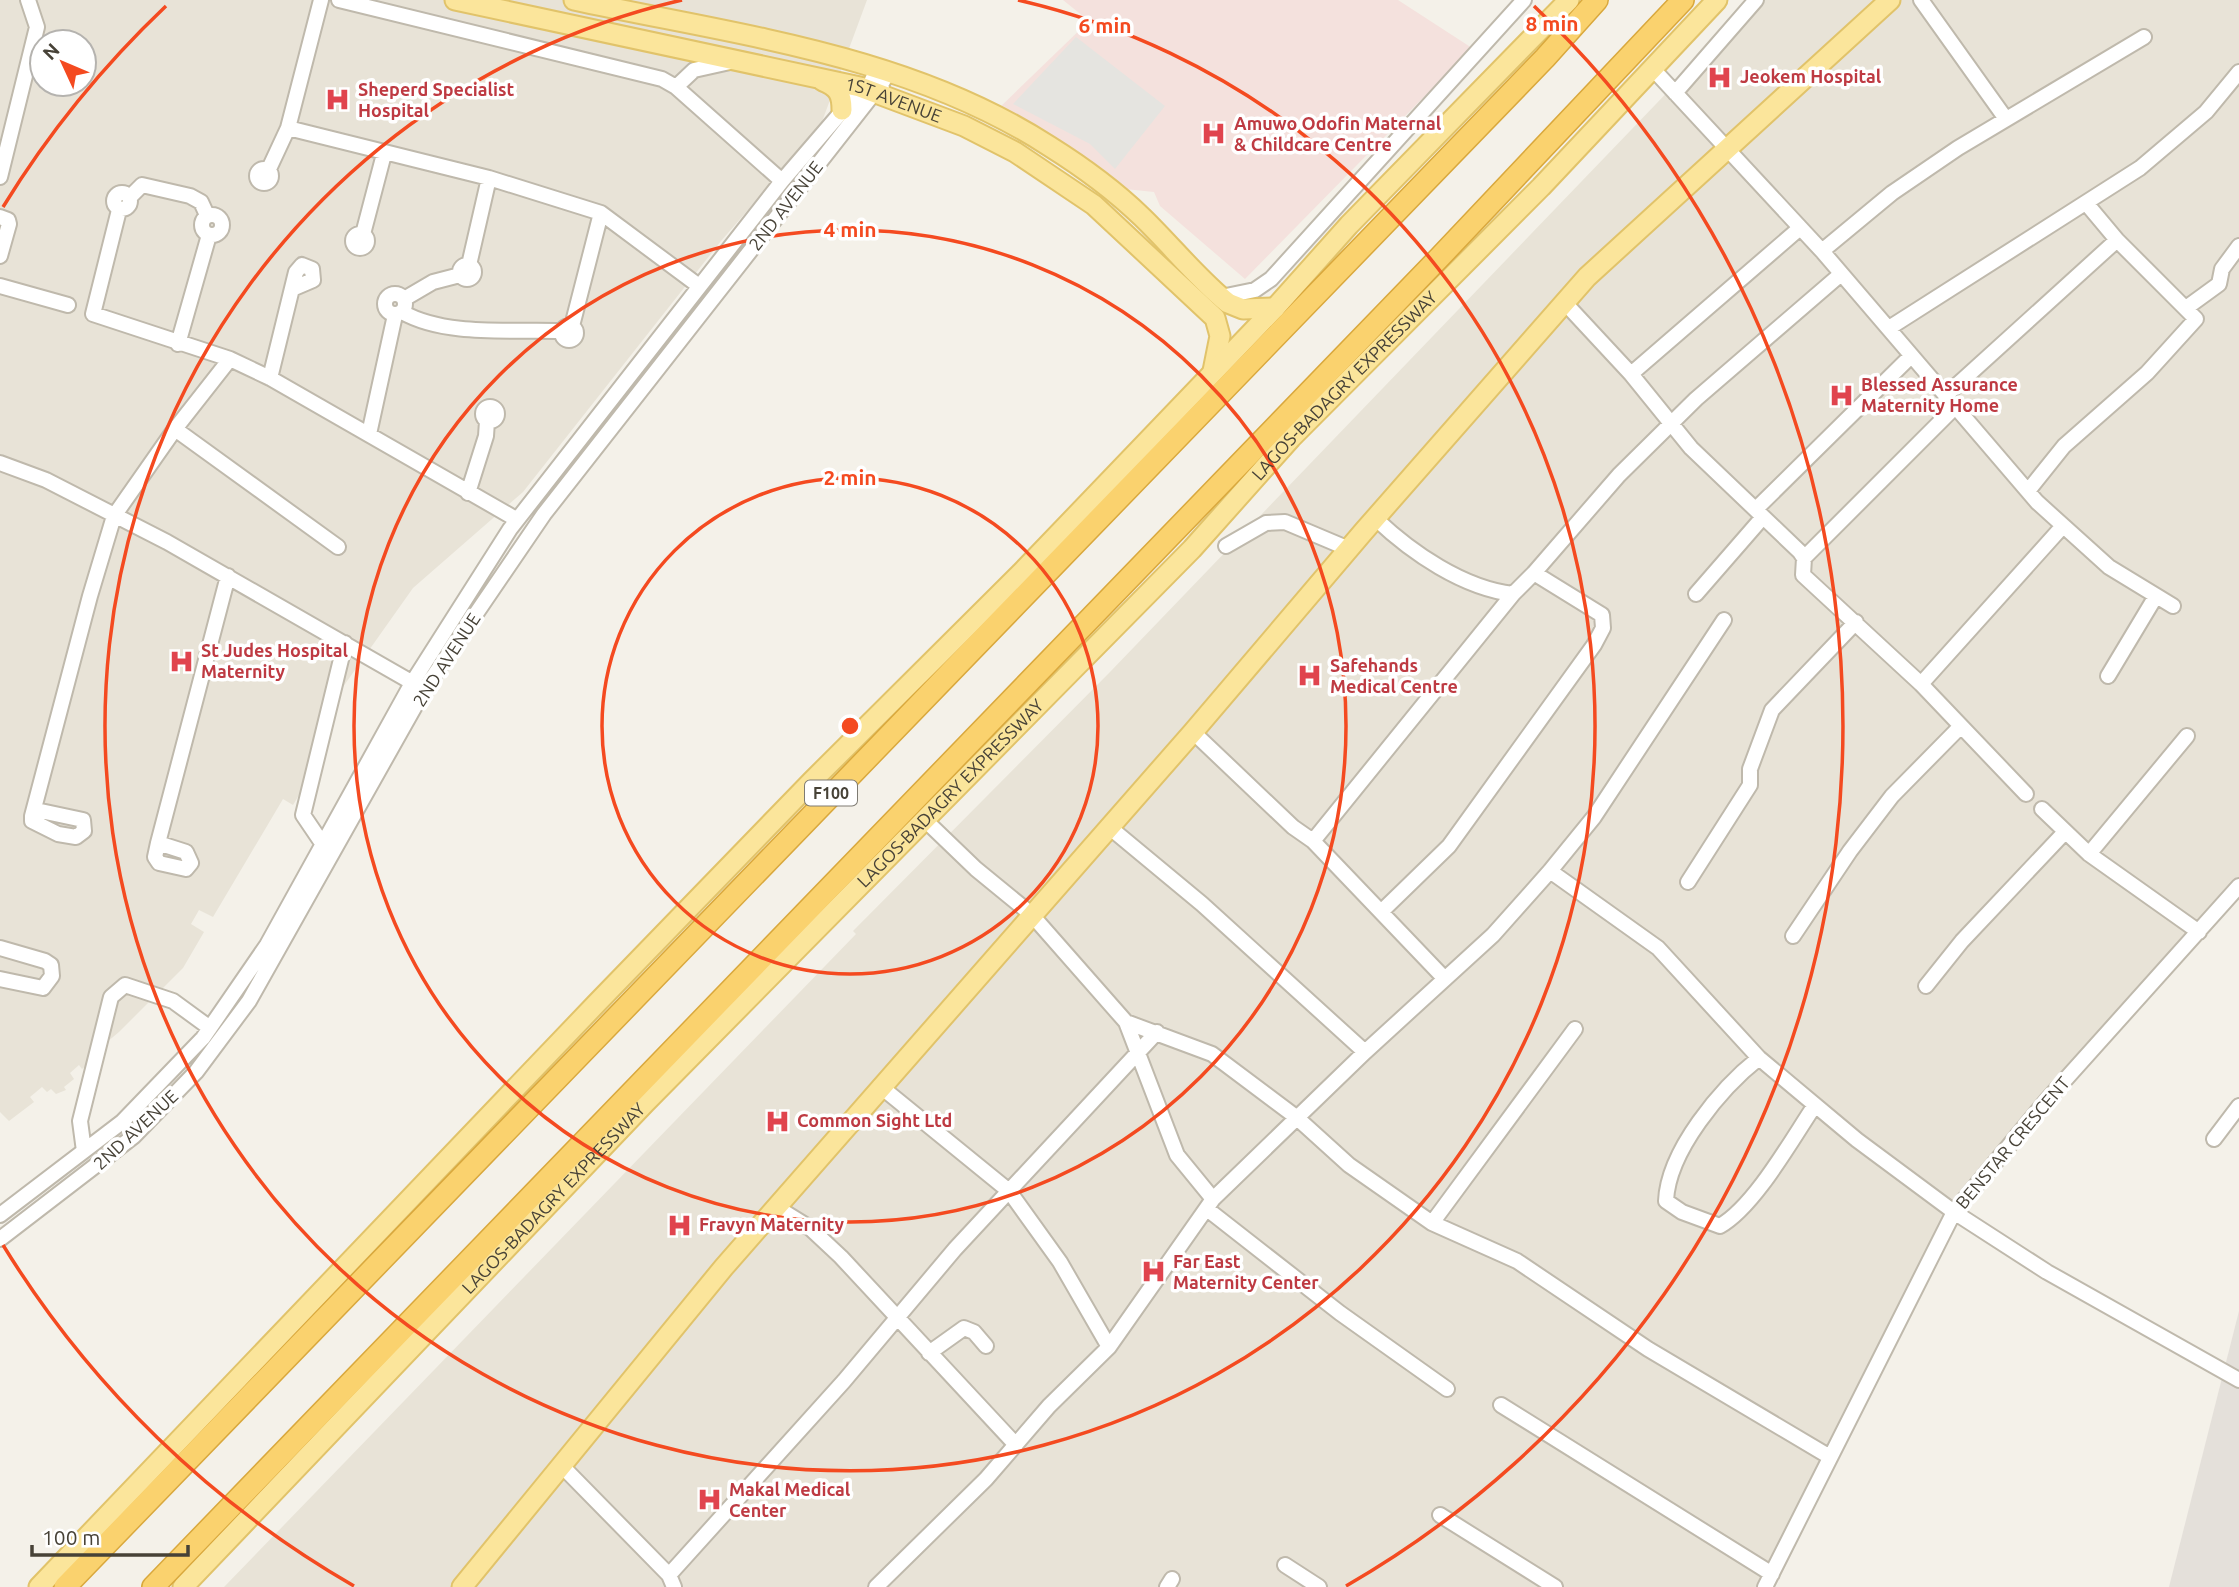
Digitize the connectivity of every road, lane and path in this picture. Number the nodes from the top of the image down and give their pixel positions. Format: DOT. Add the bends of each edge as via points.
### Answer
graph roads {
  1 [pos="28,0"];
  2 [pos="321,0"];
  3 [pos="339,0"];
  4 [pos="455,0"];
  5 [pos="574,0"];
  6 [pos="1524,0"];
  7 [pos="1569,0"];
  8 [pos="1597,0"];
  9 [pos="1683,0"];
  10 [pos="1717,0"];
  11 [pos="1756,0"];
  12 [pos="1890,0"];
  13 [pos="1921,0"];
  14 [pos="2144,37"];
  15 [pos="735,60"];
  16 [pos="883,69"];
  17 [pos="1653,69"];
  18 [pos="2239,72"];
  19 [pos="822,81"];
  20 [pos="676,87"];
  21 [pos="874,92"];
  22 [pos="1675,93"];
  23 [pos="842,110"];
  24 [pos="2006,119"];
  25 [pos="288,128"];
  26 [pos="1726,148"];
  27 [pos="384,154"];
  28 [pos="268,171"];
  29 [pos="0,177"];
  30 [pos="489,178"];
  31 [pos="782,181"];
  32 [pos="2086,202"];
  33 [pos="601,213"];
  34 [pos="0,217"];
  35 [pos="1800,228"];
  36 [pos="363,234"];
  37 [pos="2117,240"];
  38 [pos="2239,246"];
  39 [pos="1822,251"];
  40 [pos="0,256"];
  41 [pos="1841,274"];
  42 [pos="0,286"];
  43 [pos="699,286"];
  44 [pos="292,289"];
  45 [pos="1221,297"];
  46 [pos="1565,303"];
  47 [pos="68,305"];
  48 [pos="1275,307"];
  49 [pos="400,308"];
  50 [pos="2186,308"];
  51 [pos="1889,328"];
  52 [pos="178,344"];
  53 [pos="1911,356"];
  54 [pos="230,359"];
  55 [pos="1213,372"];
  56 [pos="1631,374"];
  57 [pos="270,378"];
  58 [pos="1945,396"];
  59 [pos="1954,408"];
  60 [pos="487,421"];
  61 [pos="1671,425"];
  62 [pos="175,429"];
  63 [pos="369,434"];
  64 [pos="0,463"];
  65 [pos="2028,491"];
  66 [pos="468,493"];
  67 [pos="1760,513"];
  68 [pos="114,516"];
  69 [pos="516,519"];
  70 [pos="1376,519"];
  71 [pos="2062,527"];
  72 [pos="1226,546"];
  73 [pos="338,547"];
  74 [pos="1349,549"];
  75 [pos="1804,558"];
  76 [pos="1534,573"];
  77 [pos="228,576"];
  78 [pos="1513,594"];
  79 [pos="1696,594"];
  80 [pos="2156,596"];
  81 [pos="2173,606"];
  82 [pos="1724,620"];
  83 [pos="1856,622"];
  84 [pos="345,643"];
  85 [pos="2108,676"];
  86 [pos="1921,684"];
  87 [pos="418,686"];
  88 [pos="1960,727"];
  89 [pos="1194,732"];
  90 [pos="2187,736"];
  91 [pos="2026,794"];
  92 [pos="2042,809"];
  93 [pos="36,810"];
  94 [pos="925,820"];
  95 [pos="1108,826"];
  96 [pos="2064,833"];
  97 [pos="1313,841"];
  98 [pos="158,843"];
  99 [pos="324,846"];
  100 [pos="2089,854"];
  101 [pos="1550,871"];
  102 [pos="1688,882"];
  103 [pos="2239,886"];
  104 [pos="1381,912"];
  105 [pos="1031,914"];
  106 [pos="2199,932"];
  107 [pos="1793,936"];
  108 [pos="0,948"];
  109 [pos="0,979"];
  110 [pos="1445,979"];
  111 [pos="1926,986"];
  112 [pos="1126,1022"];
  113 [pos="210,1028"];
  114 [pos="1575,1029"];
  115 [pos="1157,1032"];
  116 [pos="1137,1051"];
  117 [pos="1365,1052"];
  118 [pos="1759,1058"];
  119 [pos="880,1086"];
  120 [pos="1815,1105"];
  121 [pos="2239,1106"];
  122 [pos="1296,1117"];
  123 [pos="2214,1139"];
  124 [pos="84,1151"];
  125 [pos="1009,1191"];
  126 [pos="1210,1204"];
  127 [pos="776,1207"];
  128 [pos="1954,1212"];
  129 [pos="0,1215"];
  130 [pos="1432,1223"];
  131 [pos="0,1239"];
  132 [pos="897,1318"];
  133 [pos="986,1346"];
  134 [pos="1109,1347"];
  135 [pos="929,1353"];
  136 [pos="2239,1380"];
  137 [pos="1447,1389"];
  138 [pos="1501,1405"];
  139 [pos="1016,1445"];
  140 [pos="1830,1457"];
  141 [pos="561,1465"];
  142 [pos="1440,1515"];
  143 [pos="1285,1565"];
  144 [pos="671,1581"];
  145 [pos="1768,1581"];
  146 [pos="39,1587"];
  147 [pos="65,1587"];
  148 [pos="153,1587"];
  149 [pos="183,1587"];
  150 [pos="462,1587"];
  151 [pos="876,1587"];
  152 [pos="1319,1587"];
  153 [pos="1555,1587"];
  1 -- 29 [label="street" via="37,27"];
  2 -- 25 [label="street"];
  3 -- 20 [label="street" via="607,64"];
  4 -- 15 [label="main road, 1ST AVENUE"];
  5 -- 16 [label="main road, 1ST AVENUE" via="788,44"];
  6 -- 45 [label="street" via="1271,279 1255,290"];
  7 -- 48 [label="main road"];
  8 -- 147 [label="highway, F100"];
  9 -- 148 [label="highway, LAGOS-BADAGRY EXPRESSWAY"];
  10 -- 17 [label="main road, LAGOS-BADAGRY EXPRESSWAY"];
  11 -- 22 [label="street"];
  12 -- 26 [label="main road"];
  13 -- 24 [label="street"];
  14 -- 24 [label="street"];
  15 -- 19 [label="main road, 1ST AVENUE"];
  15 -- 20 [label="street" via="694,70"];
  16 -- 21 [label="street, 2ND AVENUE"];
  16 -- 45 [label="main road, 1ST AVENUE" via="1016,126 1050,146 1141,216"];
  17 -- 22 [label="street"];
  17 -- 94 [label="main road, LAGOS-BADAGRY EXPRESSWAY"];
  18 -- 32 [label="street" via="2191,126 2140,169"];
  19 -- 21 [label="main road, 1ST AVENUE"];
  19 -- 23 [label="main road" via="836,86"];
  20 -- 31 [label="street"];
  21 -- 23 [label="street, 2ND AVENUE" via="857,94"];
  21 -- 55 [label="main road, 1ST AVENUE" via="1003,146 1109,216 1215,318 1220,336"];
  21 -- 87 [label="street, 2ND AVENUE" via="579,468"];
  22 -- 26 [label="street"];
  23 -- 31 [label="street, 2ND AVENUE"];
  24 -- 39 [label="street" via="1892,192"];
  25 -- 27 [label="street"];
  25 -- 28 [label="street"];
  26 -- 35 [label="street"];
  26 -- 46 [label="main road" via="1622,242"];
  27 -- 30 [label="street"];
  27 -- 36 [label="street"];
  30 -- 33 [label="street"];
  30 -- 49 [label="street" via="465,270 433,282"];
  31 -- 43 [label="street, 2ND AVENUE"];
  32 -- 37 [label="street"];
  32 -- 51 [label="street"];
  33 -- 43 [label="street"];
  33 -- 49 [label="street" via="567,328 455,328 420,323"];
  34 -- 40 [label="street" via="9,224"];
  35 -- 39 [label="street"];
  35 -- 56 [label="street"];
  37 -- 50 [label="street"];
  37 -- 58 [label="street"];
  38 -- 50 [label="street" via="2222,269 2219,284"];
  39 -- 41 [label="street"];
  41 -- 51 [label="street"];
  41 -- 61 [label="street"];
  42 -- 47 [label="street"];
  43 -- 69 [label="street, 2ND AVENUE"];
  44 -- 57 [label="street"];
  45 -- 48 [label="main road, 1ST AVENUE" via="1243,309"];
  46 -- 56 [label="street"];
  46 -- 70 [label="main road"];
  48 -- 55 [label="main road"];
  49 -- 63 [label="street"];
  50 -- 65 [label="street" via="2196,317 2193,324 2147,373 2064,446"];
  51 -- 53 [label="street"];
  52 -- 52 [label="street" via="93,314 119,210 114,205 117,193 130,197 142,186 155,187 201,202 207,215 202,230 209,235"];
  52 -- 54 [label="street"];
  53 -- 58 [label="street"];
  53 -- 67 [label="street"];
  54 -- 57 [label="street"];
  54 -- 62 [label="street"];
  55 -- 146 [label="main road" via="614,984"];
  56 -- 61 [label="street"];
  57 -- 63 [label="street"];
  58 -- 59 [label="street"];
  59 -- 65 [label="street"];
  59 -- 75 [label="street"];
  60 -- 66 [label="street"];
  61 -- 67 [label="street"];
  61 -- 76 [label="street" via="1619,475"];
  62 -- 68 [label="street"];
  62 -- 73 [label="street"];
  63 -- 66 [label="street"];
  64 -- 68 [label="street" via="47,480"];
  65 -- 71 [label="street"];
  66 -- 69 [label="street"];
  67 -- 75 [label="street"];
  67 -- 79 [label="street"];
  68 -- 77 [label="street"];
  68 -- 93 [label="street"];
  69 -- 87 [label="street, 2ND AVENUE"];
  70 -- 74 [label="main road"];
  70 -- 78 [label="street" via="1405,545 1448,571"];
  71 -- 80 [label="street" via="2109,567"];
  71 -- 86 [label="street"];
  72 -- 74 [label="street" via="1266,523 1285,522"];
  74 -- 89 [label="main road"];
  75 -- 83 [label="street" via="1803,575"];
  76 -- 78 [label="street"];
  76 -- 104 [label="street" via="1602,615 1603,628 1449,846"];
  77 -- 84 [label="street"];
  77 -- 98 [label="street"];
  78 -- 97 [label="street"];
  80 -- 81 [label="street"];
  80 -- 85 [label="street"];
  82 -- 101 [label="street" via="1594,817"];
  83 -- 86 [label="street"];
  83 -- 102 [label="street" via="1772,710 1750,769 1750,785"];
  84 -- 87 [label="street"];
  84 -- 99 [label="street" via="303,815"];
  86 -- 88 [label="street"];
  87 -- 99 [label="street, 2ND AVENUE"];
  87 -- 131 [label="street, 2ND AVENUE" via="249,1001 196,1072 134,1136"];
  88 -- 91 [label="street"];
  88 -- 107 [label="street" via="1885,805"];
  89 -- 95 [label="main road"];
  89 -- 97 [label="street"];
  90 -- 100 [label="street"];
  92 -- 96 [label="street"];
  94 -- 105 [label="street"];
  94 -- 149 [label="main road, LAGOS-BADAGRY EXPRESSWAY" via="645,1103"];
  95 -- 105 [label="main road"];
  95 -- 117 [label="street" via="1202,904"];
  96 -- 100 [label="street"];
  96 -- 111 [label="street" via="1955,948"];
  97 -- 104 [label="street"];
  99 -- 113 [label="street, 2ND AVENUE" via="268,945"];
  100 -- 106 [label="street"];
  101 -- 110 [label="street" via="1493,935"];
  101 -- 118 [label="street" via="1658,948"];
  103 -- 106 [label="street, BENSTAR CRESCENT"];
  104 -- 110 [label="street"];
  105 -- 112 [label="street"];
  105 -- 119 [label="main road"];
  106 -- 128 [label="street, BENSTAR CRESCENT" via="2047,1100"];
  108 -- 109 [label="street" via="45,961 51,965 52,976 43,988"];
  110 -- 117 [label="street"];
  112 -- 115 [label="street"];
  112 -- 116 [label="street"];
  113 -- 124 [label="street, 2ND AVENUE" via="122,1122"];
  113 -- 124 [label="street" via="173,1001 125,985 117,989 111,997 80,1121"];
  114 -- 130 [label="street"];
  115 -- 116 [label="street"];
  115 -- 122 [label="street" via="1212,1054"];
  116 -- 125 [label="street"];
  116 -- 126 [label="street" via="1177,1155"];
  117 -- 122 [label="street"];
  118 -- 120 [label="street"];
  118 -- 120 [label="street" via="1732,1081 1697,1124 1666,1201 1720,1226 1728,1222 1744,1207"];
  119 -- 125 [label="street"];
  119 -- 127 [label="main road"];
  120 -- 128 [label="street"];
  121 -- 123 [label="street"];
  122 -- 126 [label="street"];
  122 -- 130 [label="street" via="1349,1165"];
  124 -- 129 [label="street, 2ND AVENUE"];
  125 -- 132 [label="street"];
  125 -- 134 [label="street" via="1060,1262"];
  126 -- 134 [label="street"];
  126 -- 137 [label="street" via="1340,1313"];
  127 -- 132 [label="street" via="810,1228"];
  127 -- 141 [label="main road"];
  128 -- 136 [label="street" via="2047,1272"];
  128 -- 140 [label="street, BENSTAR CRESCENT"];
  130 -- 140 [label="street" via="1517,1261 1648,1349"];
  132 -- 135 [label="street"];
  132 -- 144 [label="street"];
  133 -- 135 [label="street" via="964,1328"];
  134 -- 139 [label="street"];
  135 -- 139 [label="street"];
  138 -- 145 [label="street"];
  139 -- 151 [label="street"];
  140 -- 145 [label="street, BENSTAR CRESCENT"];
  141 -- 144 [label="street"];
  141 -- 150 [label="main road"];
  142 -- 153 [label="street"];
  143 -- 152 [label="street"];
}
